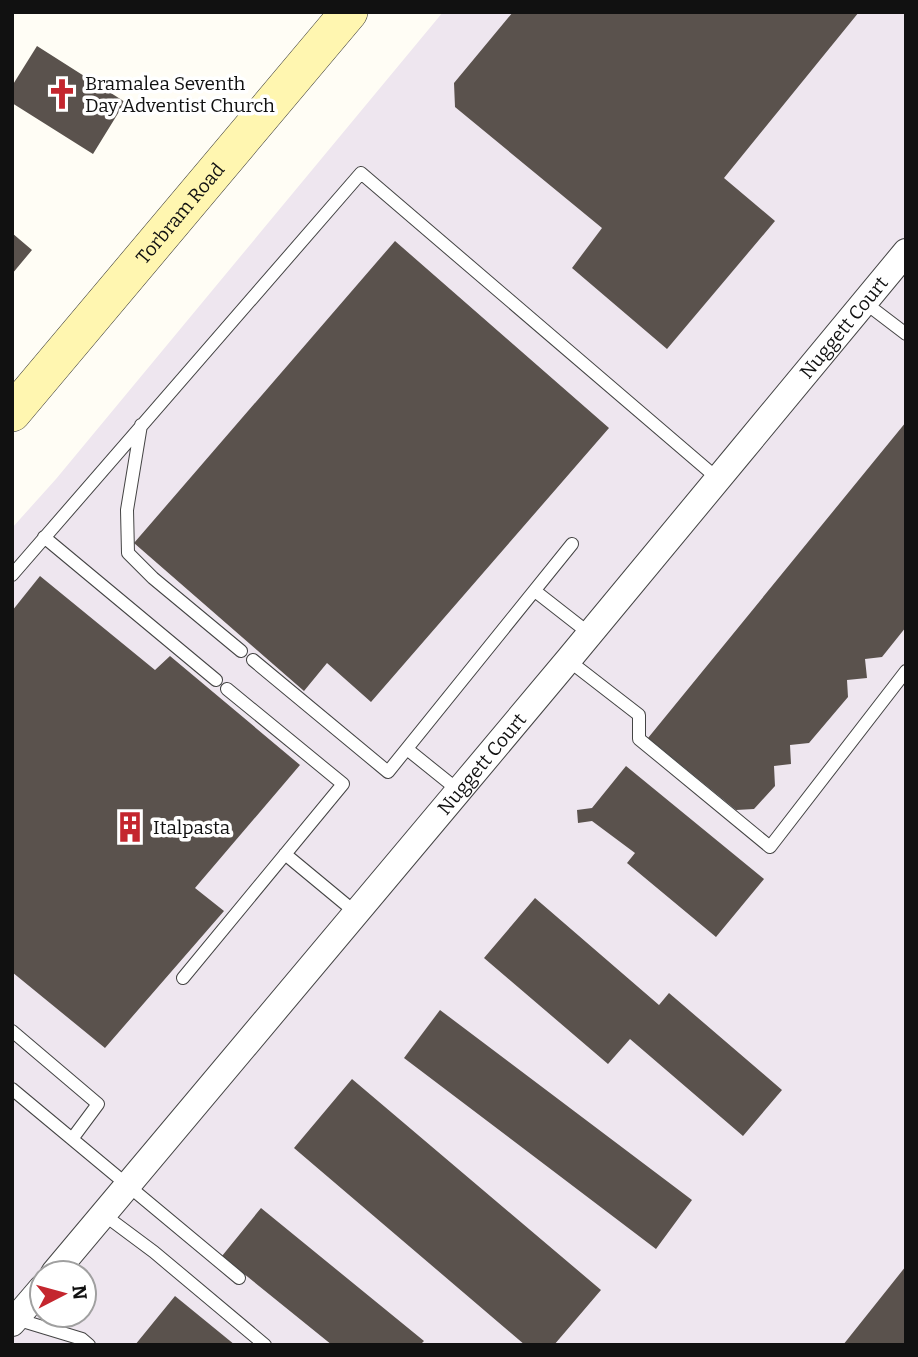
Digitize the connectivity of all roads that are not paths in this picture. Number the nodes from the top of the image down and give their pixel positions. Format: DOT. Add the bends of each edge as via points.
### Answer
graph roads {
  1 [pos="349,12"];
  2 [pos="906,252"];
  3 [pos="864,302"];
  4 [pos="906,334"];
  5 [pos="12,413"];
  6 [pos="141,425"];
  7 [pos="717,478"];
  8 [pos="44,537"];
  9 [pos="572,544"];
  10 [pos="12,575"];
  11 [pos="535,591"];
  12 [pos="590,634"];
  13 [pos="241,650"];
  14 [pos="253,660"];
  15 [pos="568,660"];
  16 [pos="906,671"];
  17 [pos="216,680"];
  18 [pos="227,689"];
  19 [pos="407,748"];
  20 [pos="458,790"];
  21 [pos="285,854"];
  22 [pos="355,912"];
  23 [pos="184,978"];
  24 [pos="12,1031"];
  25 [pos="12,1089"];
  26 [pos="72,1139"];
  27 [pos="127,1185"];
  28 [pos="103,1214"];
  29 [pos="66,1259"];
  30 [pos="239,1278"];
  31 [pos="28,1304"];
  32 [pos="14,1321"];
  33 [pos="89,1345"];
  34 [pos="265,1345"];
  1 -- 5 [label="main road, Torbram Road"];
  2 -- 3 [label="street, Nuggett Court"];
  3 -- 4 [label="lane"];
  3 -- 7 [label="street, Nuggett Court"];
  6 -- 7 [label="lane" via="361,173"];
  6 -- 8 [label="lane"];
  6 -- 13 [label="lane" via="127,510 128,552"];
  7 -- 12 [label="street, Nuggett Court"];
  8 -- 10 [label="lane"];
  8 -- 17 [label="lane"];
  9 -- 11 [label="lane"];
  11 -- 12 [label="lane"];
  11 -- 19 [label="lane"];
  12 -- 15 [label="street, Nuggett Court"];
  14 -- 19 [label="lane" via="388,772"];
  15 -- 16 [label="lane" via="639,715 639,739 770,847"];
  15 -- 20 [label="street, Nuggett Court"];
  18 -- 21 [label="lane" via="343,784"];
  19 -- 20 [label="lane"];
  20 -- 22 [label="street, Nuggett Court"];
  21 -- 22 [label="lane"];
  21 -- 23 [label="lane"];
  22 -- 27 [label="street, Nuggett Court"];
  24 -- 26 [label="lane" via="98,1104"];
  25 -- 26 [label="lane"];
  26 -- 27 [label="lane"];
  27 -- 28 [label="street, Nuggett Court"];
  27 -- 30 [label="lane"];
  28 -- 29 [label="street, Nuggett Court"];
  28 -- 34 [label="lane"];
  31 -- 32 [label="street"];
  32 -- 33 [label="lane" via="82,1339"];
}
